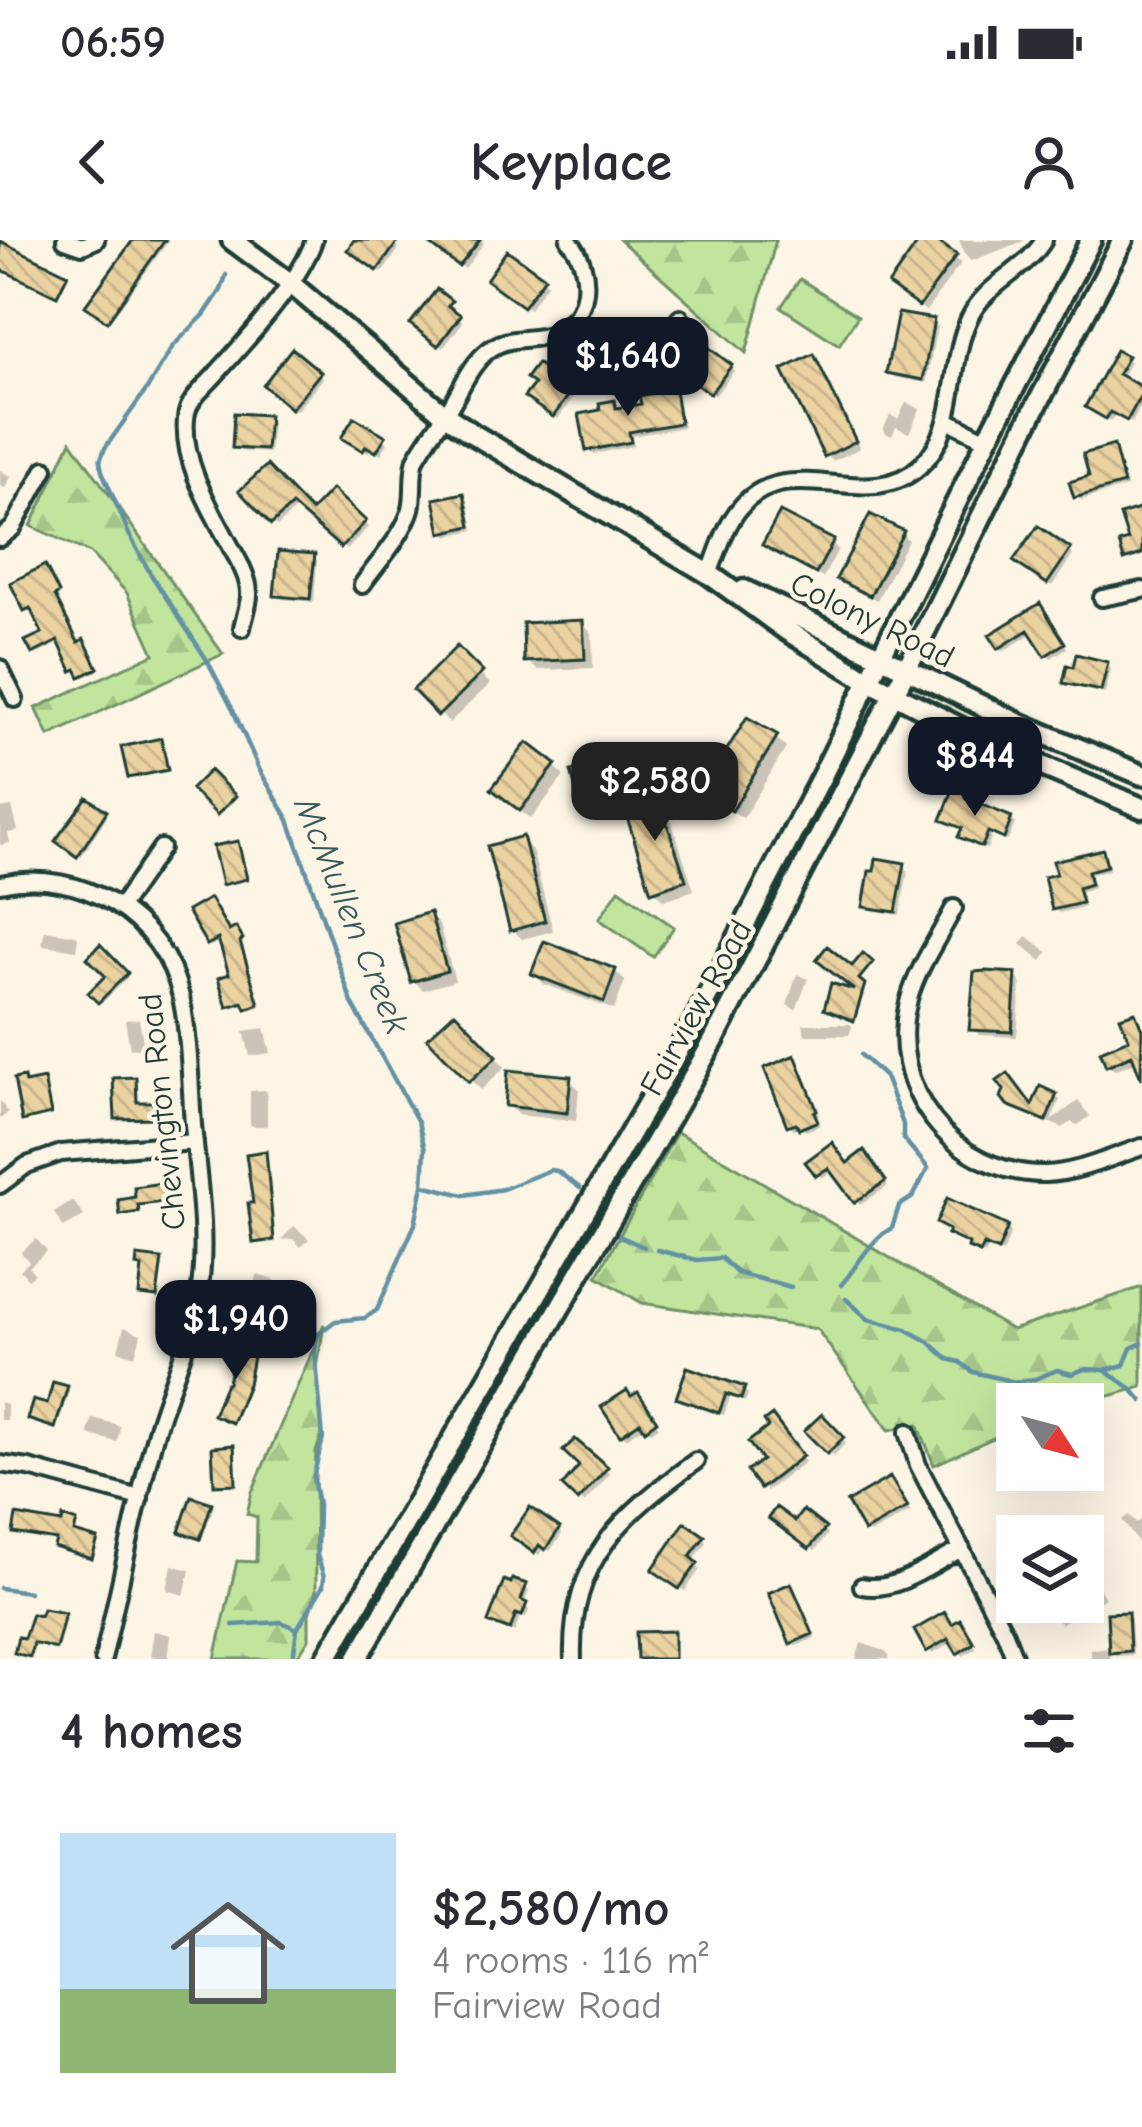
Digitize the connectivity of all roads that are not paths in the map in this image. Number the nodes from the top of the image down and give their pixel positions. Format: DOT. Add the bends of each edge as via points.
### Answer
graph roads {
  1 [pos="65,240"];
  2 [pos="96,240"];
  3 [pos="232,240"];
  4 [pos="314,240"];
  5 [pos="569,240"];
  6 [pos="1044,240"];
  7 [pos="1091,240"];
  8 [pos="1123,240"];
  9 [pos="290,284"];
  10 [pos="680,317"];
  11 [pos="570,321"];
  12 [pos="446,415"];
  13 [pos="947,419"];
  14 [pos="987,440"];
  15 [pos="45,469"];
  16 [pos="0,538"];
  17 [pos="709,574"];
  18 [pos="362,585"];
  19 [pos="1142,590"];
  20 [pos="1102,598"];
  21 [pos="242,628"];
  22 [pos="880,657"];
  23 [pos="0,668"];
  24 [pos="907,670"];
  25 [pos="869,681"];
  26 [pos="894,694"];
  27 [pos="15,699"];
  28 [pos="1142,775"];
  29 [pos="1142,808"];
  30 [pos="161,848"];
  31 [pos="0,884"];
  32 [pos="120,907"];
  33 [pos="953,908"];
  34 [pos="195,1142"];
  35 [pos="1142,1147"];
  36 [pos="0,1185"];
  37 [pos="908,1432"];
  38 [pos="695,1461"];
  39 [pos="0,1464"];
  40 [pos="140,1498"];
  41 [pos="962,1549"];
  42 [pos="862,1586"];
  43 [pos="104,1659"];
  44 [pos="326,1659"];
  45 [pos="357,1659"];
  46 [pos="573,1659"];
  47 [pos="1016,1659"];
  1 -- 2 [label="street"];
  3 -- 9 [label="main road, Colony Road"];
  4 -- 9 [label="street"];
  5 -- 11 [label="street" via="586,285"];
  6 -- 13 [label="street" via="976,305"];
  7 -- 14 [label="main road, Fairview Road"];
  8 -- 24 [label="main road, Fairview Road"];
  9 -- 12 [label="main road, Colony Road"];
  9 -- 21 [label="street" via="187,412 199,486 249,587"];
  10 -- 11 [label="street" via="638,364 620,370 597,363"];
  11 -- 12 [label="street" via="545,337 489,350"];
  12 -- 17 [label="main road, Colony Road"];
  12 -- 18 [label="street" via="416,458 408,518"];
  13 -- 14 [label="street"];
  13 -- 17 [label="street" via="919,468 897,479 768,484 738,510"];
  14 -- 22 [label="main road, Fairview Road"];
  15 -- 16 [label="street"];
  17 -- 22 [label="main road, Colony Road"];
  17 -- 25 [label="main road, Colony Road"];
  19 -- 20 [label="street"];
  22 -- 24 [label="main road, Colony Road"];
  22 -- 25 [label="main road, Fairview Road"];
  23 -- 27 [label="street"];
  24 -- 26 [label="main road, Fairview Road"];
  24 -- 28 [label="main road, Colony Road"];
  25 -- 26 [label="main road, Colony Road"];
  25 -- 44 [label="main road, Fairview Road" via="690,1030"];
  26 -- 29 [label="main road, Colony Road"];
  26 -- 45 [label="main road, Fairview Road" via="713,1042"];
  30 -- 32 [label="street"];
  31 -- 32 [label="street, Chevington Road" via="74,885"];
  32 -- 34 [label="street, Chevington Road" via="161,950 180,994"];
  33 -- 35 [label="street" via="904,1022 907,1068 929,1117 962,1149 1027,1173 1081,1168"];
  34 -- 36 [label="street" via="62,1153"];
  34 -- 40 [label="street, Chevington Road" via="200,1291"];
  37 -- 41 [label="street"];
  38 -- 46 [label="street" via="608,1537 578,1604"];
  39 -- 40 [label="street"];
  40 -- 43 [label="street, Chevington Road"];
  41 -- 42 [label="street" via="897,1583"];
  41 -- 47 [label="street"];
}
